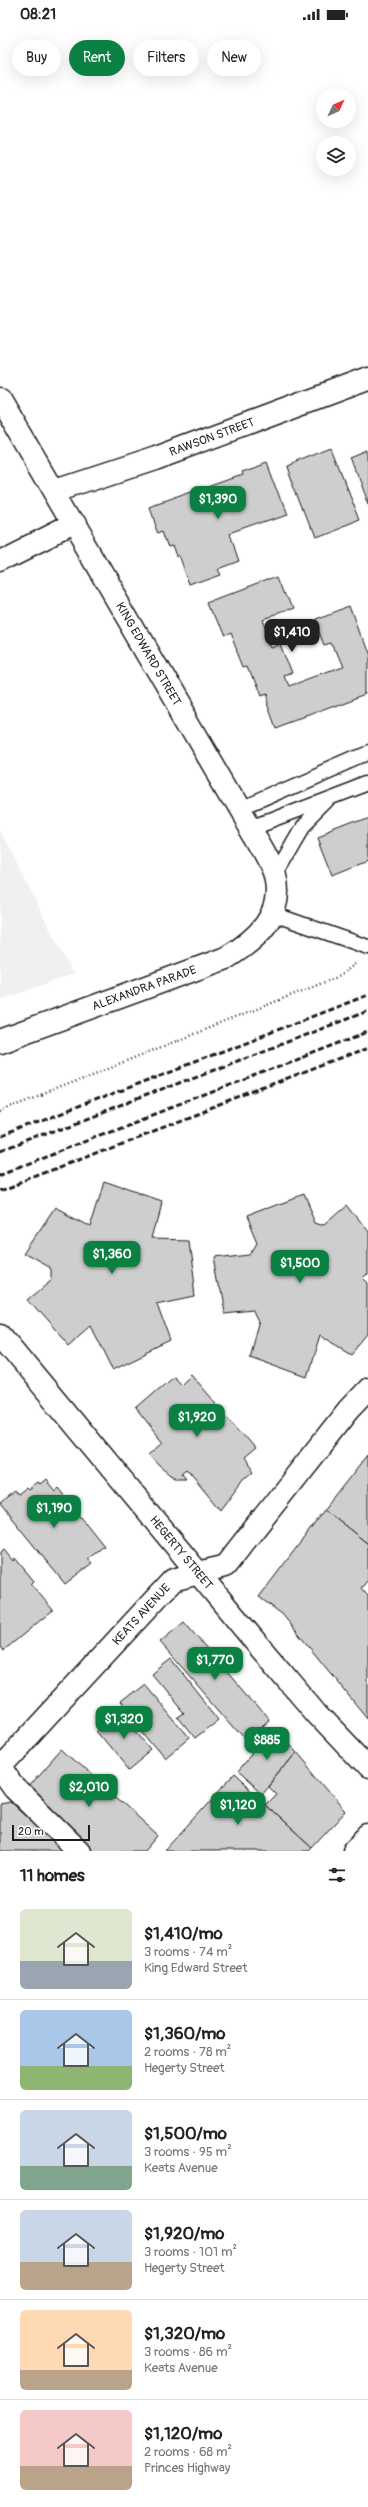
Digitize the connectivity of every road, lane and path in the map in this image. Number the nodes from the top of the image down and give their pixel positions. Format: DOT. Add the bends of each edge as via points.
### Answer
graph roads {
  1 [pos="368,379"];
  2 [pos="0,399"];
  3 [pos="55,491"];
  4 [pos="74,524"];
  5 [pos="0,561"];
  6 [pos="368,753"];
  7 [pos="368,783"];
  8 [pos="335,796"];
  9 [pos="240,809"];
  10 [pos="250,828"];
  11 [pos="275,875"];
  12 [pos="273,914"];
  13 [pos="368,946"];
  14 [pos="357,962"];
  15 [pos="0,1041"];
  16 [pos="0,1111"];
  17 [pos="0,1334"];
  18 [pos="368,1389"];
  19 [pos="200,1572"];
  20 [pos="0,1767"];
  21 [pos="368,1768"];
  22 [pos="368,1836"];
  23 [pos="78,1851"];
  24 [pos="354,1851"];
  1 -- 3 [label="main road, RAWSON STREET" via="155,458"];
  2 -- 3 [label="main road, KING EDWARD STREET"];
  3 -- 4 [label="main road, KING EDWARD STREET"];
  4 -- 5 [label="main road"];
  4 -- 9 [label="main road, KING EDWARD STREET"];
  6 -- 9 [label="lane"];
  7 -- 8 [label="lane"];
  8 -- 10 [label="lane"];
  8 -- 11 [label="lane" via="303,827"];
  9 -- 10 [label="main road, KING EDWARD STREET"];
  10 -- 11 [label="main road, KING EDWARD STREET"];
  11 -- 12 [label="main road, KING EDWARD STREET" via="277,892"];
  12 -- 13 [label="lane"];
  12 -- 15 [label="main road, ALEXANDRA PARADE" via="262,932 226,958"];
  14 -- 16 [label="path" via="340,976"];
  17 -- 19 [label="main road, HEGERTY STREET"];
  18 -- 19 [label="main road, KEATS AVENUE" via="349,1409 225,1566"];
  19 -- 20 [label="main road, KEATS AVENUE" via="173,1580"];
  19 -- 21 [label="main road, HEGERTY STREET" via="306,1701"];
  20 -- 23 [label="main road, KEATS AVENUE" via="15,1788"];
  22 -- 24 [label="main road"];
}
